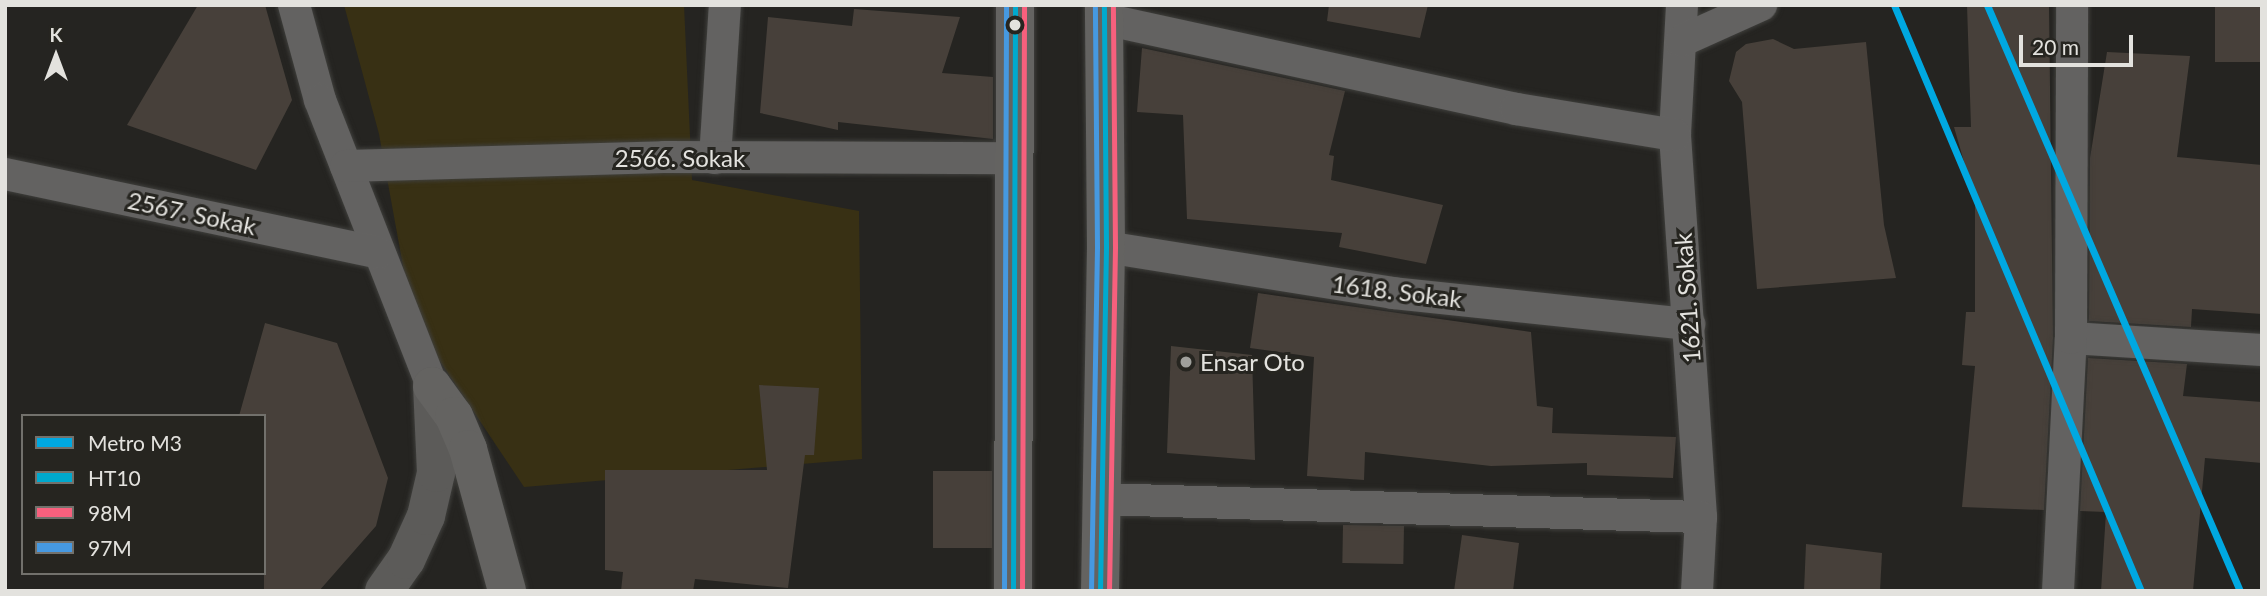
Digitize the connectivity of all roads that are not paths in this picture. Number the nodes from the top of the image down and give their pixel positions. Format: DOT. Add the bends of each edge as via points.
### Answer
graph roads {
  1 [pos="293,5"];
  2 [pos="726,5"];
  3 [pos="1015,5"];
  4 [pos="1682,5"];
  5 [pos="1761,5"];
  6 [pos="2072,5"];
  7 [pos="1104,12"];
  8 [pos="1681,41"];
  9 [pos="1675,135"];
  10 [pos="715,158"];
  11 [pos="1013,158"];
  12 [pos="346,166"];
  13 [pos="5,174"];
  14 [pos="1106,247"];
  15 [pos="379,253"];
  16 [pos="1689,324"];
  17 [pos="2071,338"];
  18 [pos="2262,350"];
  19 [pos="432,386"];
  20 [pos="1100,499"];
  21 [pos="1701,517"];
  22 [pos="384,591"];
  23 [pos="507,591"];
  24 [pos="1013,591"];
  25 [pos="1100,591"];
  26 [pos="1697,591"];
  27 [pos="2058,591"];
  1 -- 12 [label="street" via="320,100"];
  2 -- 10 [label="street"];
  3 -- 11 [label="main road"];
  4 -- 8 [label="street, 1621. Sokak"];
  5 -- 8 [label="street"];
  6 -- 17 [label="street"];
  7 -- 9 [label="street" via="1516,109"];
  7 -- 14 [label="main road"];
  8 -- 9 [label="street, 1621. Sokak"];
  9 -- 16 [label="street, 1621. Sokak"];
  10 -- 11 [label="street, 2566. Sokak"];
  10 -- 12 [label="street, 2566. Sokak"];
  11 -- 24 [label="main road"];
  12 -- 15 [label="street"];
  13 -- 15 [label="street, 2567. Sokak"];
  14 -- 16 [label="street, 1618. Sokak" via="1393,293"];
  14 -- 20 [label="main road"];
  15 -- 19 [label="street"];
  16 -- 21 [label="street, 1621. Sokak"];
  17 -- 18 [label="street"];
  17 -- 27 [label="street"];
  19 -- 22 [label="main road" via="436,473 426,516 407,560"];
  19 -- 23 [label="main road" via="454,416 468,449"];
  20 -- 21 [label="street"];
  20 -- 25 [label="main road"];
  21 -- 26 [label="street, 1621. Sokak"];
}
